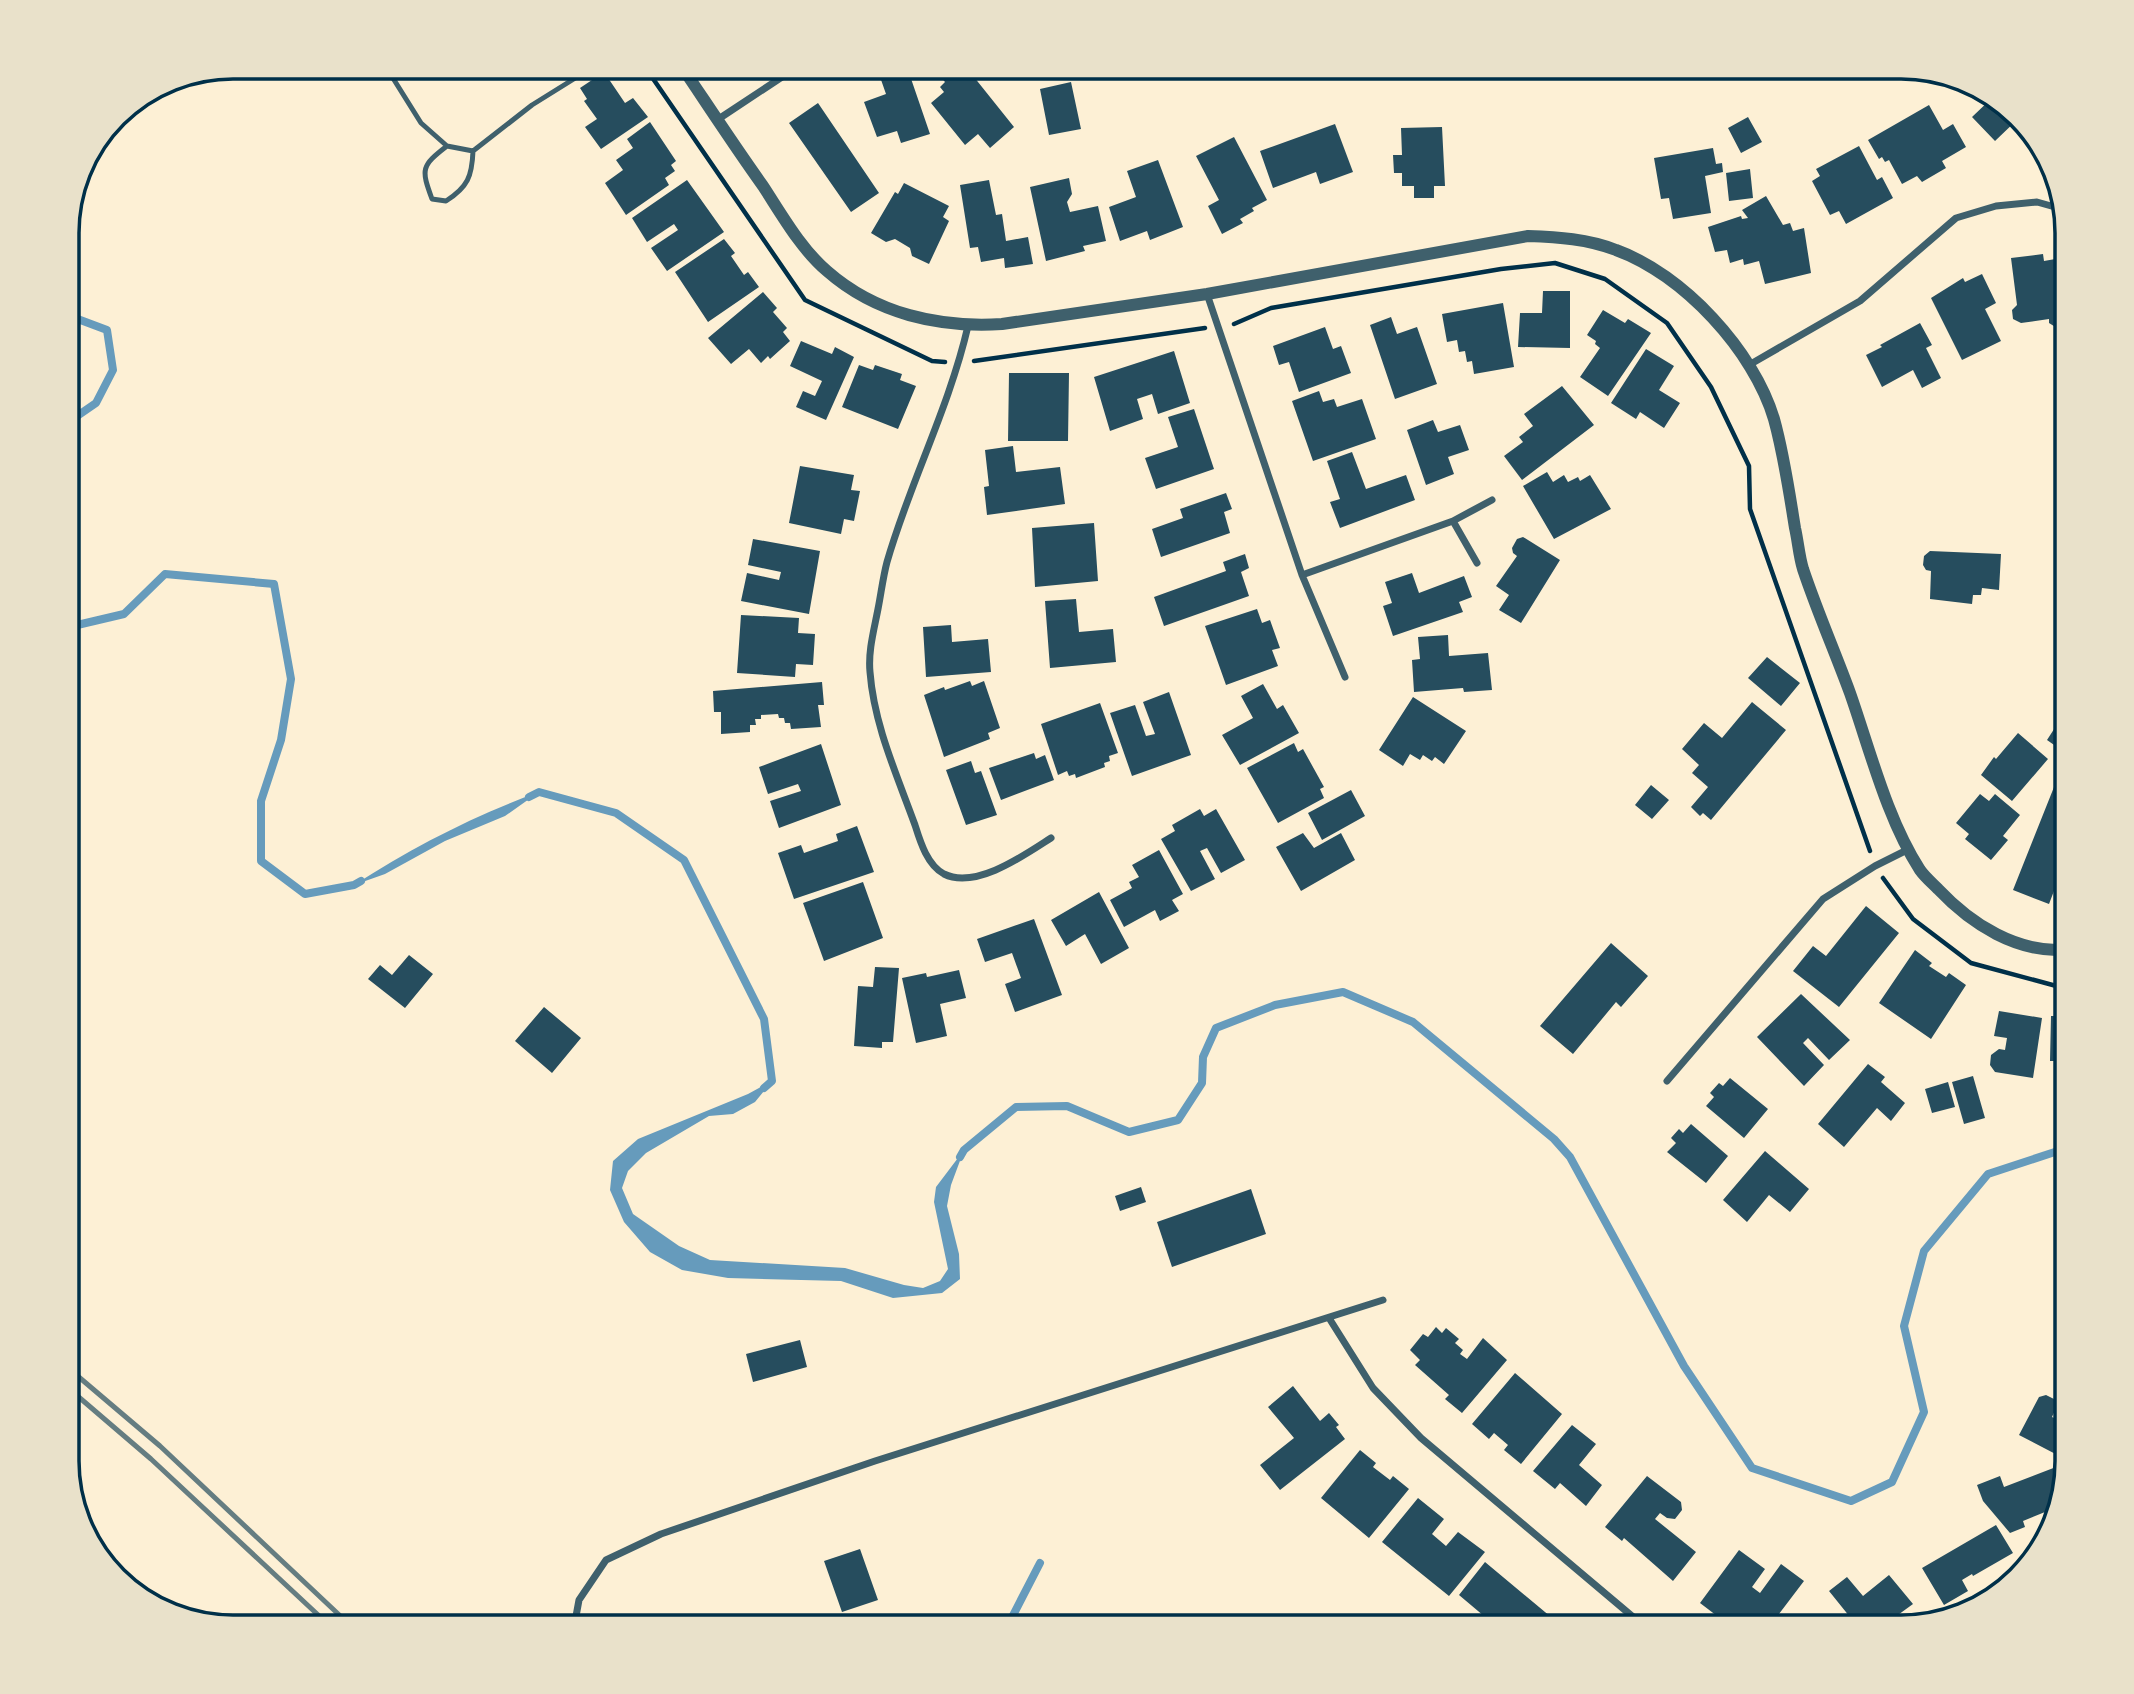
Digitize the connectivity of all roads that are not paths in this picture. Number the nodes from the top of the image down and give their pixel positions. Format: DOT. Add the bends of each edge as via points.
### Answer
graph roads {
  1 [pos="394,79"];
  2 [pos="573,79"];
  3 [pos="690,79"];
  4 [pos="778,79"];
  5 [pos="717,120"];
  6 [pos="447,146"];
  7 [pos="473,151"];
  8 [pos="2053,206"];
  9 [pos="1208,294"];
  10 [pos="968,326"];
  11 [pos="1749,365"];
  12 [pos="1492,500"];
  13 [pos="1453,521"];
  14 [pos="1477,563"];
  15 [pos="1302,575"];
  16 [pos="1345,677"];
  17 [pos="1051,838"];
  18 [pos="1909,849"];
  19 [pos="2055,951"];
  20 [pos="1667,1082"];
  21 [pos="1382,1300"];
  22 [pos="1329,1318"];
  23 [pos="577,1615"];
  24 [pos="1630,1615"];
  1 -- 6 [label="lane" via="421,123"];
  2 -- 7 [label="lane"];
  3 -- 5 [label="street"];
  4 -- 5 [label="street"];
  5 -- 10 [label="street" via="826,271 875,303 912,317"];
  6 -- 7 [label="lane"];
  6 -- 7 [label="lane" via="429,160 424,176 432,199 446,201 460,192 472,172"];
  8 -- 11 [label="street" via="2037,202 1996,206 1956,219 1860,301"];
  9 -- 10 [label="street"];
  9 -- 11 [label="street" via="1528,236 1561,237 1618,250 1675,283 1722,329"];
  9 -- 15 [label="street"];
  10 -- 17 [label="street" via="960,363 887,563 869,657 870,674 880,730 919,837 928,857 944,874 969,876 999,869"];
  11 -- 18 [label="street" via="1776,427 1802,567"];
  12 -- 13 [label="street"];
  13 -- 14 [label="street"];
  13 -- 15 [label="street"];
  15 -- 16 [label="street"];
  18 -- 19 [label="street" via="1921,872 1961,912 2024,946"];
  18 -- 20 [label="street" via="1823,899"];
  21 -- 22 [label="street"];
  22 -- 23 [label="street" via="662,1534 606,1560 579,1600"];
  22 -- 24 [label="street" via="1373,1388 1421,1438"];
}
